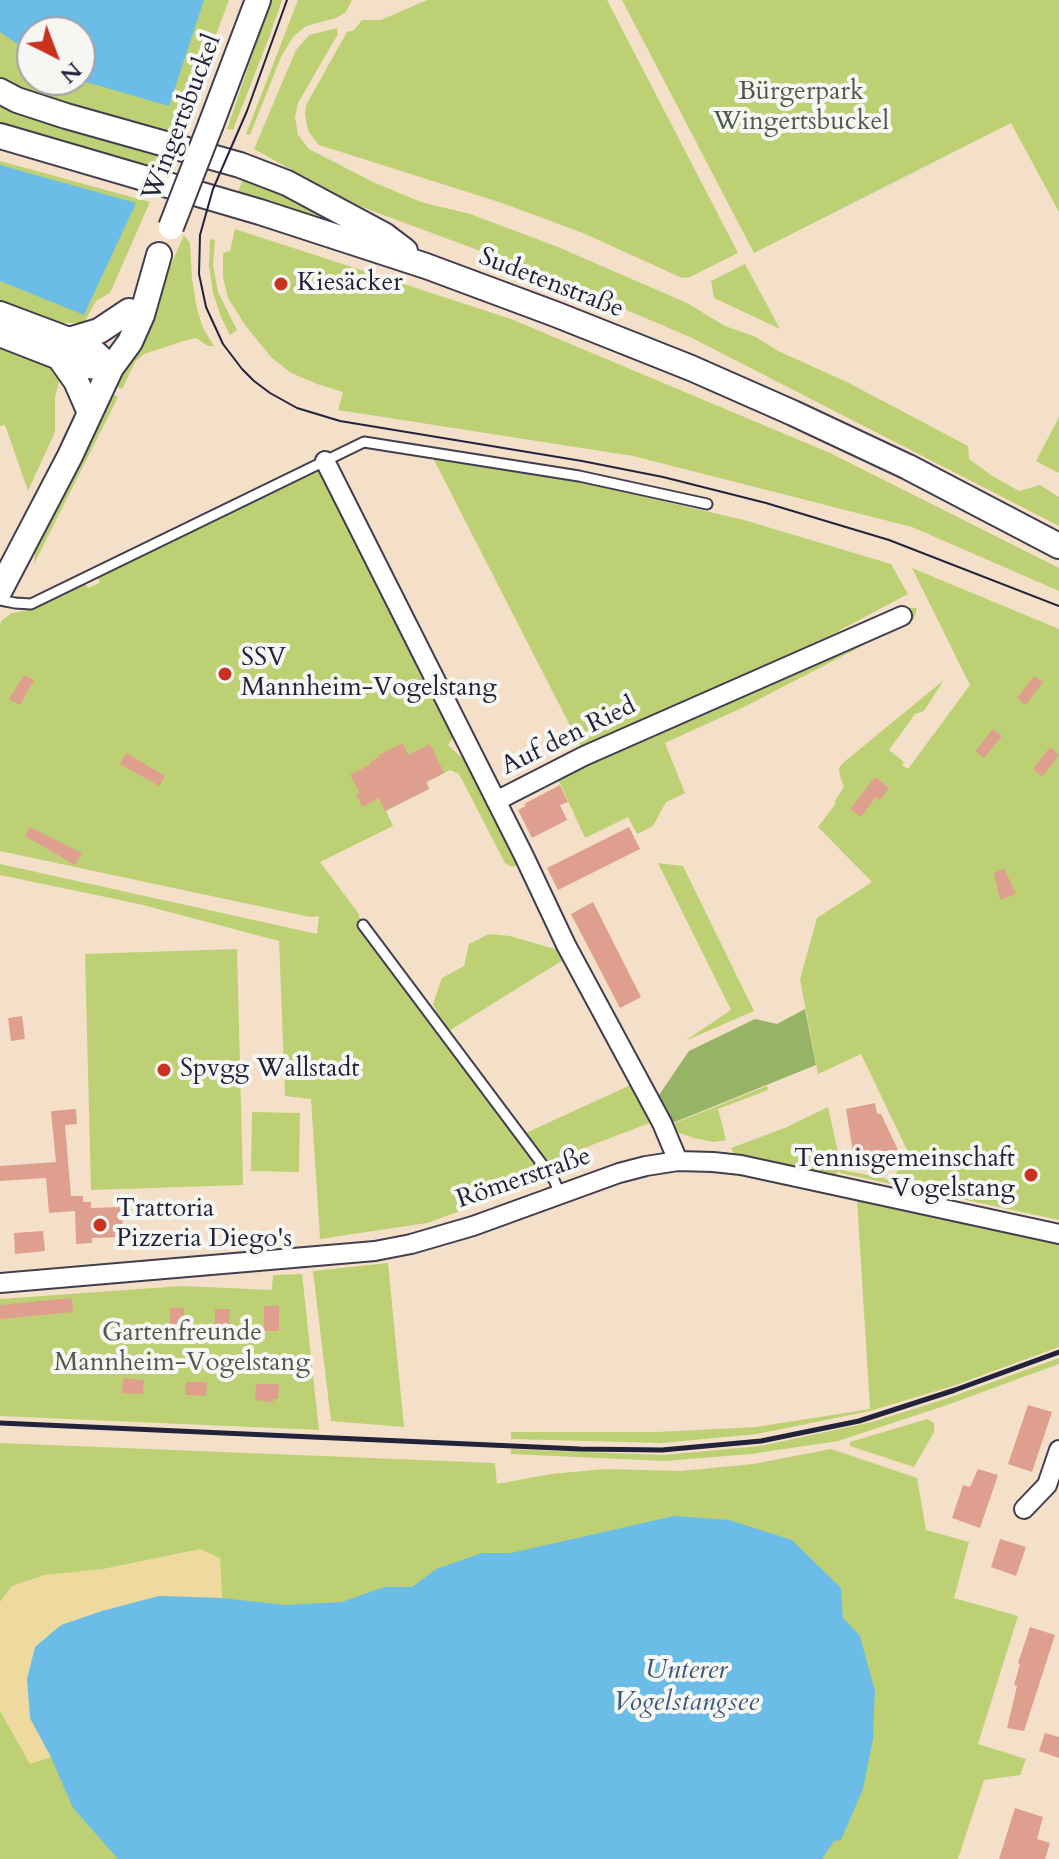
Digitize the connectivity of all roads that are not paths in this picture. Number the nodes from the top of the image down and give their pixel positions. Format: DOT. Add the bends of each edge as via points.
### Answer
graph roads {
  1 [pos="258,0"];
  2 [pos="0,91"];
  3 [pos="0,136"];
  4 [pos="159,255"];
  5 [pos="426,266"];
  6 [pos="129,311"];
  7 [pos="0,314"];
  8 [pos="0,334"];
  9 [pos="64,349"];
  10 [pos="111,368"];
  11 [pos="90,413"];
  12 [pos="325,461"];
  13 [pos="707,504"];
  14 [pos="1059,546"];
  15 [pos="0,590"];
  16 [pos="0,600"];
  17 [pos="902,616"];
  18 [pos="496,801"];
  19 [pos="363,925"];
  20 [pos="678,1161"];
  21 [pos="557,1187"];
  22 [pos="1059,1234"];
  23 [pos="0,1283"];
  24 [pos="1059,1450"];
  25 [pos="1024,1509"];
  1 -- 4 [label="main road, Wingertsbuckel, bridge"];
  2 -- 5 [label="main road" via="287,183 384,235"];
  3 -- 5 [label="main road, Sudetenstraße"];
  4 -- 6 [label="main road, Wingertsbuckel"];
  4 -- 10 [label="main road, Wingertsbuckel" via="142,315"];
  5 -- 14 [label="main road, Sudetenstraße" via="793,413"];
  6 -- 9 [label="main road"];
  6 -- 10 [label="main road, Wingertsbuckel" via="116,338"];
  7 -- 9 [label="main road"];
  8 -- 9 [label="main road"];
  9 -- 10 [label="main road" via="95,353"];
  9 -- 11 [label="main road"];
  10 -- 11 [label="main road"];
  11 -- 15 [label="main road"];
  12 -- 13 [label="lane" via="364,442 579,476"];
  12 -- 16 [label="lane" via="31,604"];
  12 -- 18 [label="street"];
  17 -- 18 [label="street, Auf den Ried" via="584,756"];
  18 -- 20 [label="street, Auf den Ried"];
  19 -- 21 [label="lane"];
  20 -- 21 [label="street, Römerstraße"];
  20 -- 22 [label="street, Römerstraße" via="741,1165"];
  21 -- 23 [label="street, Römerstraße" via="473,1226 375,1251"];
  24 -- 25 [label="street" via="1047,1485"];
}
